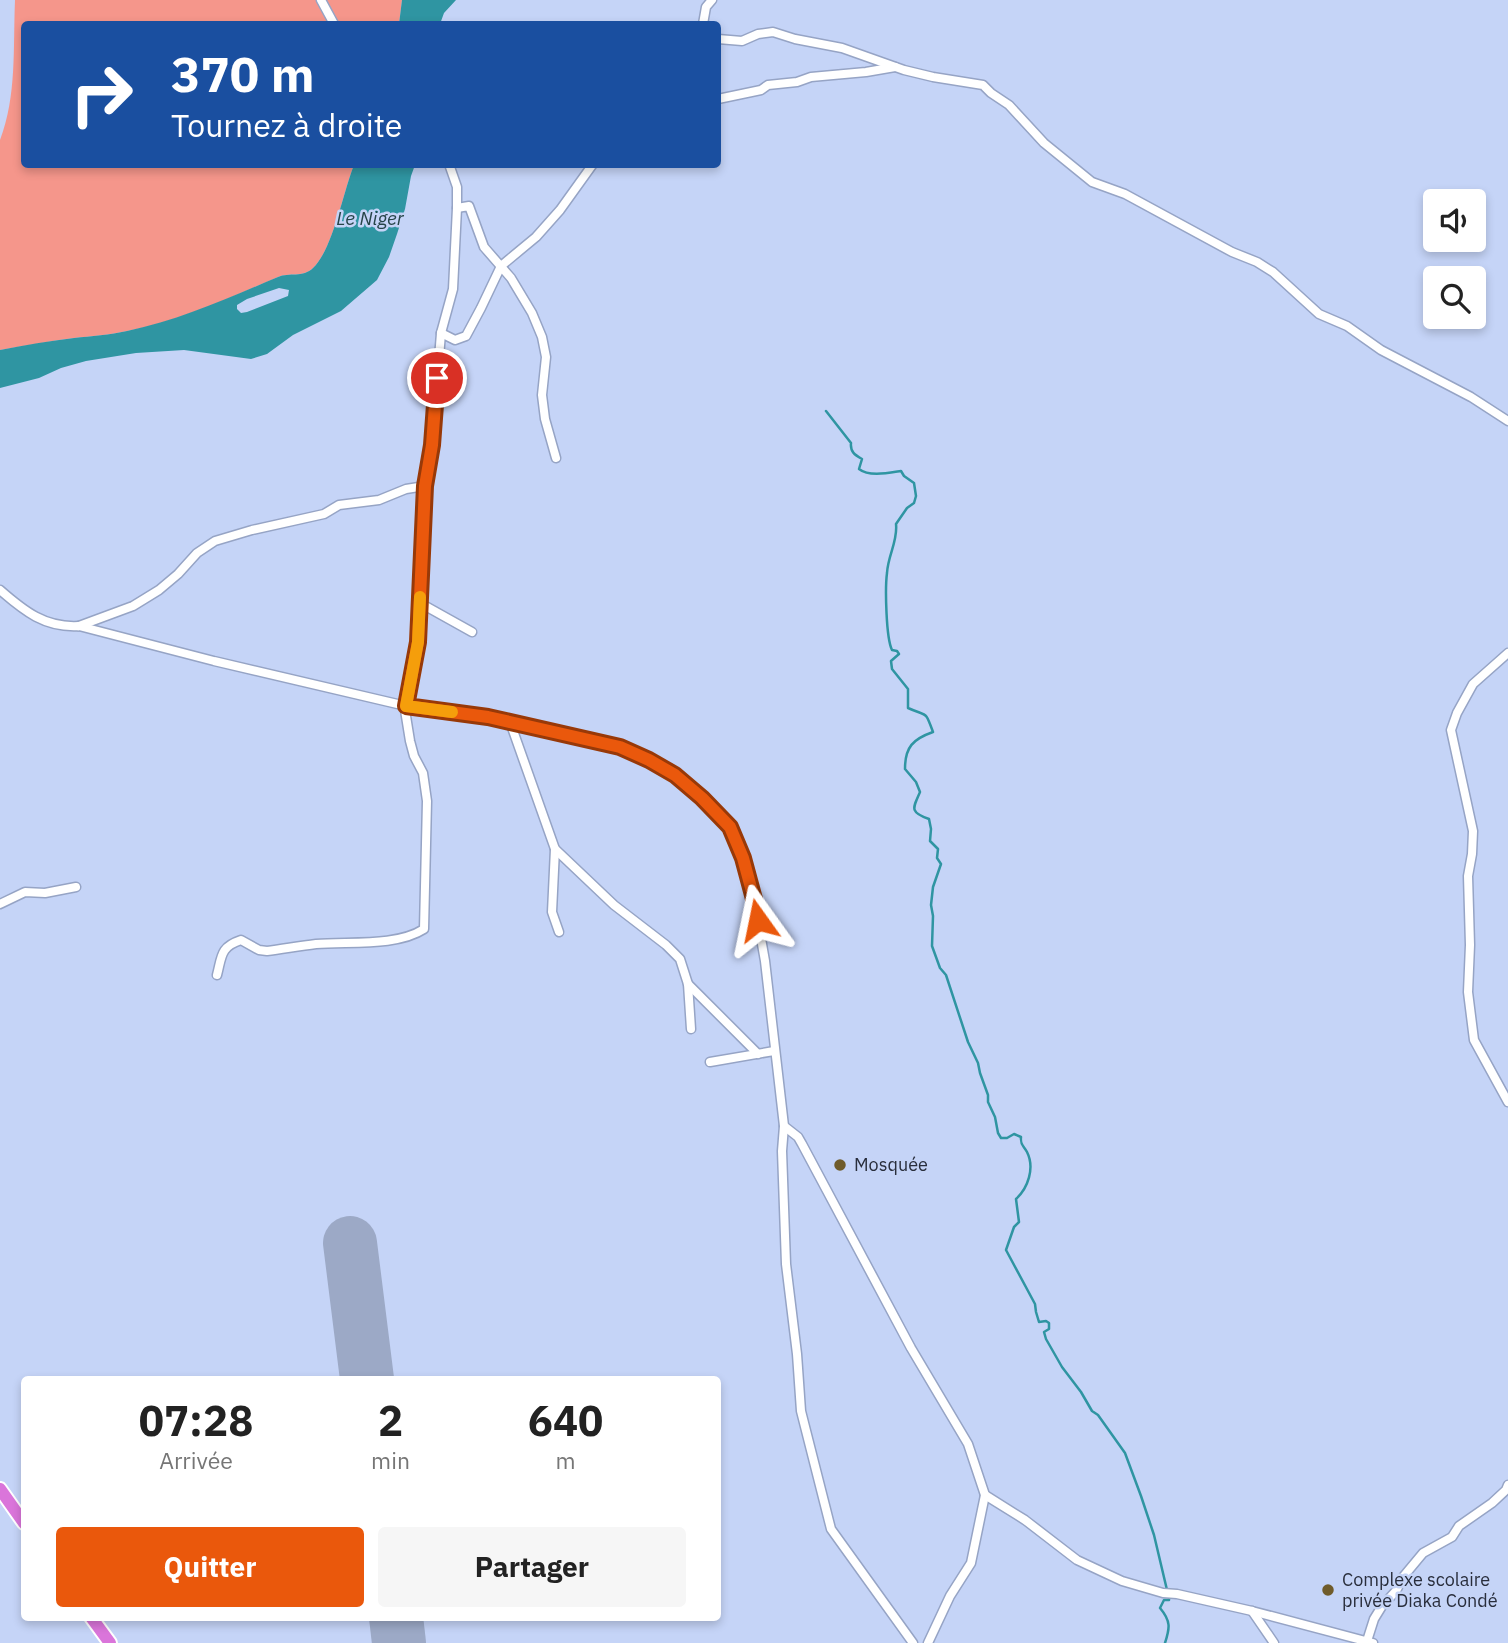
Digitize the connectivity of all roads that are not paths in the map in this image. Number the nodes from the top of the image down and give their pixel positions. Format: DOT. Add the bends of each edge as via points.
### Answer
graph roads {
  1 [pos="321,0"];
  2 [pos="712,0"];
  3 [pos="332,21"];
  4 [pos="704,21"];
  5 [pos="721,39"];
  6 [pos="895,66"];
  7 [pos="721,98"];
  8 [pos="450,168"];
  9 [pos="590,168"];
  10 [pos="457,208"];
  11 [pos="501,266"];
  12 [pos="441,333"];
  13 [pos="1508,421"];
  14 [pos="556,458"];
  15 [pos="425,486"];
  16 [pos="0,590"];
  17 [pos="420,603"];
  18 [pos="79,626"];
  19 [pos="472,632"];
  20 [pos="1508,653"];
  21 [pos="406,706"];
  22 [pos="510,722"];
  23 [pos="555,849"];
  24 [pos="76,887"];
  25 [pos="0,904"];
  26 [pos="559,932"];
  27 [pos="217,975"];
  28 [pos="688,984"];
  29 [pos="691,1029"];
  30 [pos="774,1051"];
  31 [pos="758,1054"];
  32 [pos="710,1062"];
  33 [pos="1508,1102"];
  34 [pos="784,1126"];
  35 [pos="1508,1486"];
  36 [pos="0,1489"];
  37 [pos="985,1495"];
  38 [pos="21,1519"];
  39 [pos="1252,1611"];
  40 [pos="94,1621"];
  41 [pos="1370,1642"];
  42 [pos="110,1643"];
  43 [pos="913,1643"];
  44 [pos="928,1643"];
  45 [pos="1274,1643"];
  1 -- 3 [label="street"];
  2 -- 4 [label="street"];
  5 -- 6 [label="street" via="742,41 773,32"];
  6 -- 7 [label="street" via="811,77"];
  6 -- 13 [label="street" via="982,85 1009,104 1044,144 1093,182 1257,262 1319,314"];
  8 -- 10 [label="street"];
  9 -- 11 [label="street" via="536,237"];
  10 -- 11 [label="street" via="469,206 484,247"];
  10 -- 12 [label="street" via="453,289"];
  11 -- 12 [label="street" via="466,336 455,340"];
  11 -- 14 [label="street" via="542,337 546,357 542,395"];
  12 -- 15 [label="street"];
  15 -- 17 [label="street"];
  15 -- 18 [label="street" via="215,541 159,590 133,606"];
  16 -- 18 [label="street" via="49,623"];
  17 -- 19 [label="street"];
  17 -- 21 [label="street"];
  18 -- 21 [label="street"];
  20 -- 33 [label="street" via="1473,684 1451,730 1473,831 1468,876 1468,992 1474,1040"];
  21 -- 22 [label="street"];
  21 -- 27 [label="street" via="410,741 423,773 427,800 424,929 383,942 267,951 241,940 227,946 219,958"];
  22 -- 23 [label="street"];
  22 -- 30 [label="street" via="620,747 649,760 675,775 730,827 754,899"];
  23 -- 26 [label="street" via="552,912"];
  23 -- 28 [label="street" via="680,959"];
  24 -- 25 [label="street" via="25,892"];
  28 -- 29 [label="street"];
  28 -- 31 [label="street"];
  30 -- 31 [label="street"];
  30 -- 34 [label="street"];
  31 -- 32 [label="street"];
  34 -- 37 [label="street" via="803,1144 911,1348 968,1444"];
  34 -- 43 [label="street" via="786,1264 801,1411 831,1529"];
  35 -- 41 [label="street" via="1452,1537 1423,1553 1381,1606"];
  36 -- 38 [label="highway"];
  37 -- 39 [label="street" via="1077,1560 1122,1581"];
  37 -- 44 [label="street" via="971,1563"];
  39 -- 41 [label="street"];
  39 -- 45 [label="street"];
  40 -- 42 [label="highway"];
}
